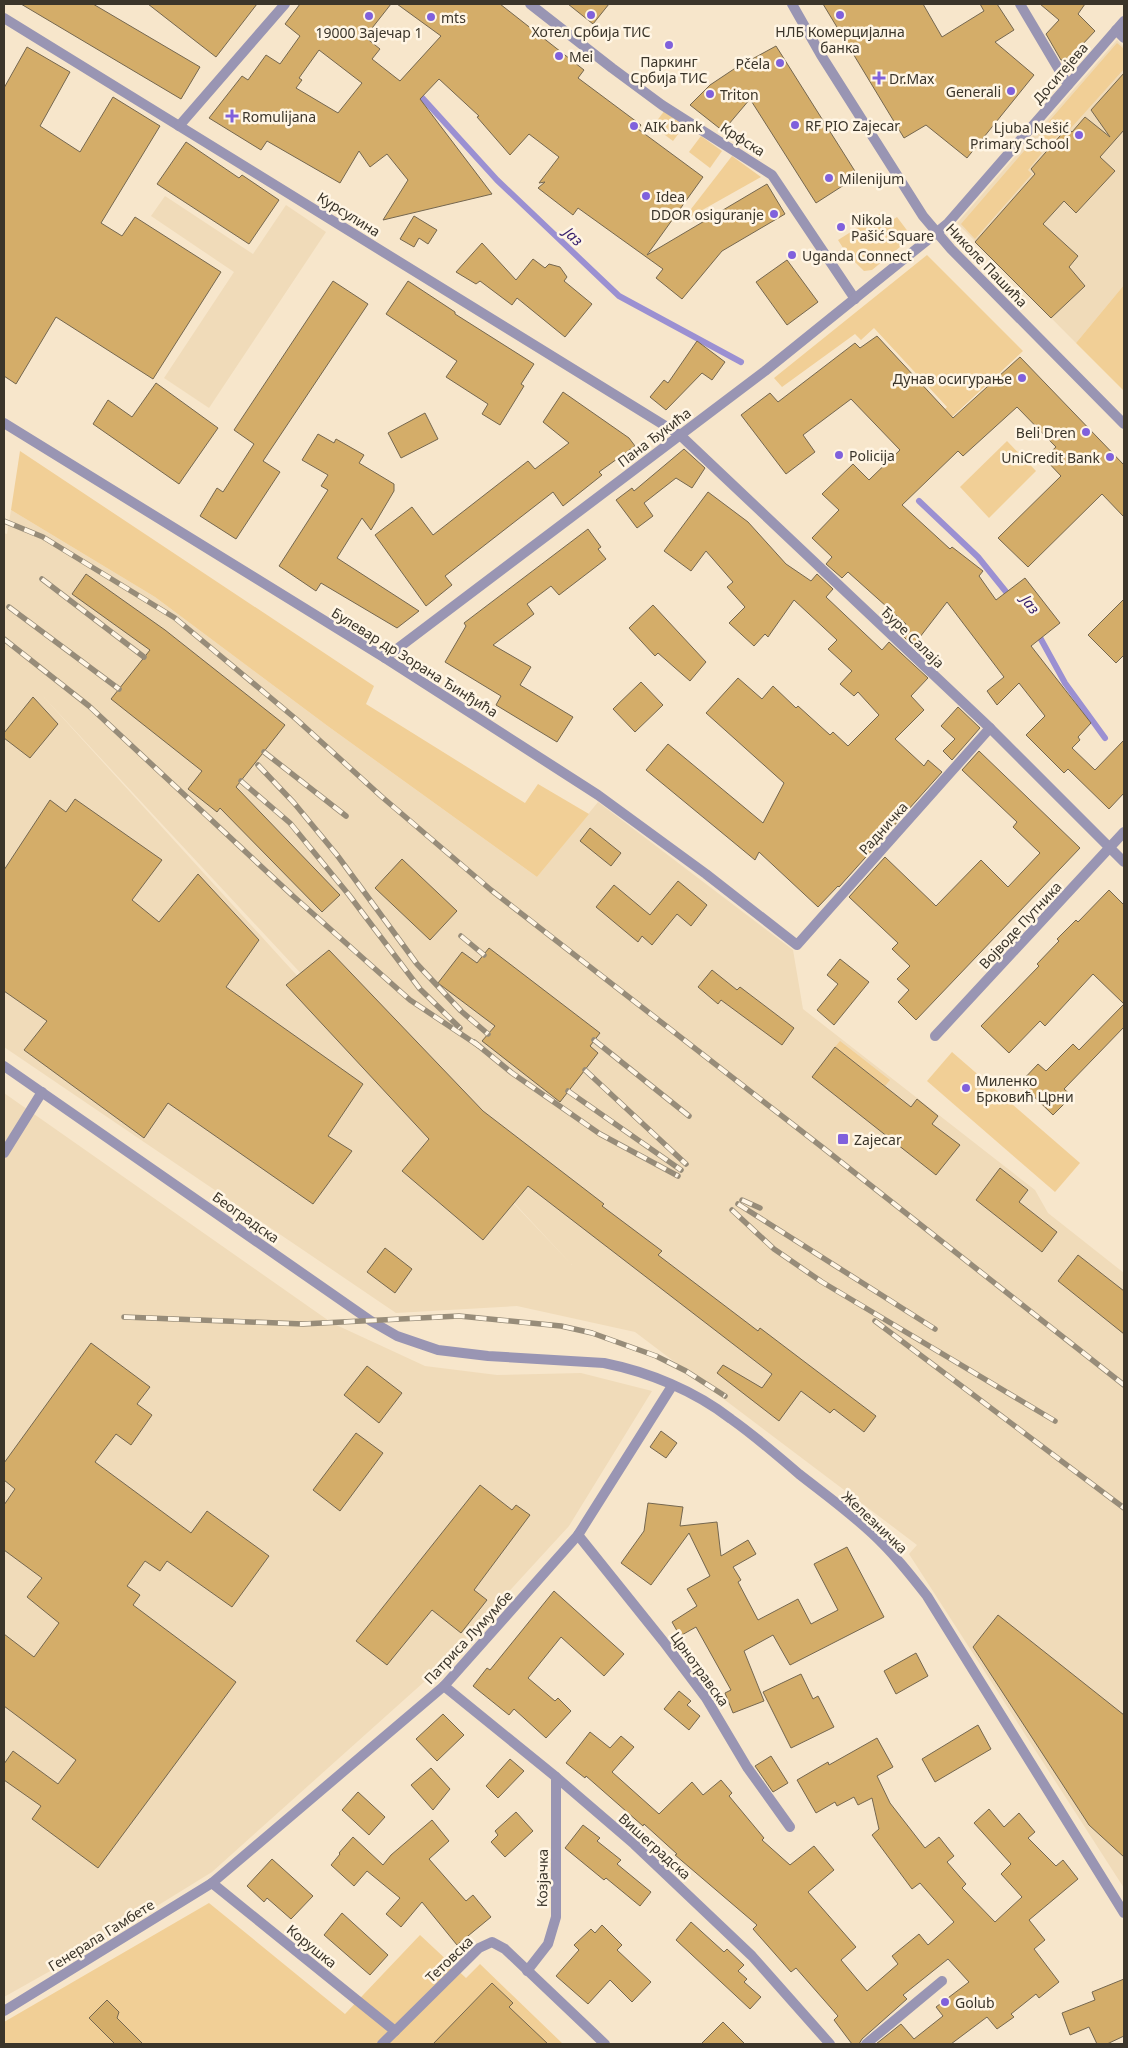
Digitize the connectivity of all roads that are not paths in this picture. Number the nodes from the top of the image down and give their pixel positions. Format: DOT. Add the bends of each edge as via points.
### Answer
graph roads {
  1 [pos="285,4"];
  2 [pos="530,4"];
  3 [pos="792,4"];
  4 [pos="1020,4"];
  5 [pos="4,18"];
  6 [pos="1124,21"];
  7 [pos="1116,30"];
  8 [pos="1124,38"];
  9 [pos="1068,85"];
  10 [pos="179,126"];
  11 [pos="936,233"];
  12 [pos="855,299"];
  13 [pos="4,423"];
  14 [pos="1124,424"];
  15 [pos="680,435"];
  16 [pos="385,658"];
  17 [pos="990,728"];
  18 [pos="1124,832"];
  19 [pos="1109,848"];
  20 [pos="1124,862"];
  21 [pos="797,945"];
  22 [pos="935,1036"];
  23 [pos="4,1066"];
  24 [pos="42,1092"];
  25 [pos="4,1153"];
  26 [pos="488,1356"];
  27 [pos="672,1386"];
  28 [pos="578,1535"];
  29 [pos="444,1686"];
  30 [pos="556,1777"];
  31 [pos="790,1827"];
  32 [pos="212,1883"];
  33 [pos="1124,1913"];
  34 [pos="527,1971"];
  35 [pos="942,1981"];
  36 [pos="4,2011"];
  37 [pos="394,2031"];
  38 [pos="382,2044"];
  39 [pos="605,2044"];
  40 [pos="830,2044"];
  41 [pos="866,2044"];
  1 -- 10 [label="street"];
  2 -- 12 [label="street, Крфска" via="662,105 772,175"];
  3 -- 11 [label="street, Николе Пашића" via="901,183"];
  4 -- 9 [label="street"];
  5 -- 10 [label="street, Курсулина"];
  6 -- 7 [label="street, Доситејева"];
  7 -- 8 [label="street"];
  7 -- 9 [label="street, Доситејева"];
  9 -- 11 [label="street, Доситејева"];
  10 -- 15 [label="street, Курсулина"];
  11 -- 12 [label="street, Пана Ђукића"];
  11 -- 14 [label="street, Николе Пашића"];
  12 -- 15 [label="street, Пана Ђукића"];
  13 -- 16 [label="street, Булевар др Зорана Ђинђића"];
  15 -- 16 [label="street, Пана Ђукића"];
  15 -- 17 [label="street, Ђуре Салаја"];
  16 -- 21 [label="street, Булевар др Зорана Ђинђића" via="624,813"];
  17 -- 19 [label="street, Ђуре Салаја"];
  17 -- 21 [label="street, Радничка"];
  18 -- 19 [label="street, Војводе Путника"];
  19 -- 20 [label="street, Ђуре Салаја"];
  19 -- 22 [label="street, Војводе Путника"];
  23 -- 24 [label="street, Београдска"];
  24 -- 25 [label="street"];
  24 -- 26 [label="street, Београдска" via="397,1336 438,1350"];
  26 -- 27 [label="street, Железничка" via="604,1363 640,1372"];
  27 -- 28 [label="street, Патриса Лумумбе"];
  27 -- 33 [label="street, Железничка" via="730,1418 854,1518 908,1571 927,1596"];
  28 -- 29 [label="street, Патриса Лумумбе"];
  28 -- 31 [label="street, Црнотравска" via="706,1698 748,1768"];
  29 -- 30 [label="street, Вишеградска"];
  29 -- 32 [label="street, Патриса Лумумбе"];
  30 -- 34 [label="street, Козјачка" via="556,1917 548,1944"];
  30 -- 40 [label="street, Вишеградска" via="634,1844 752,1956"];
  32 -- 36 [label="street, Генерала Гамбете"];
  32 -- 37 [label="street, Корушка"];
  34 -- 37 [label="street, Тетовска" via="499,1945 485,1944"];
  34 -- 39 [label="street, Тетовска"];
  35 -- 41 [label="street"];
  37 -- 38 [label="street, Тетовска"];
}
